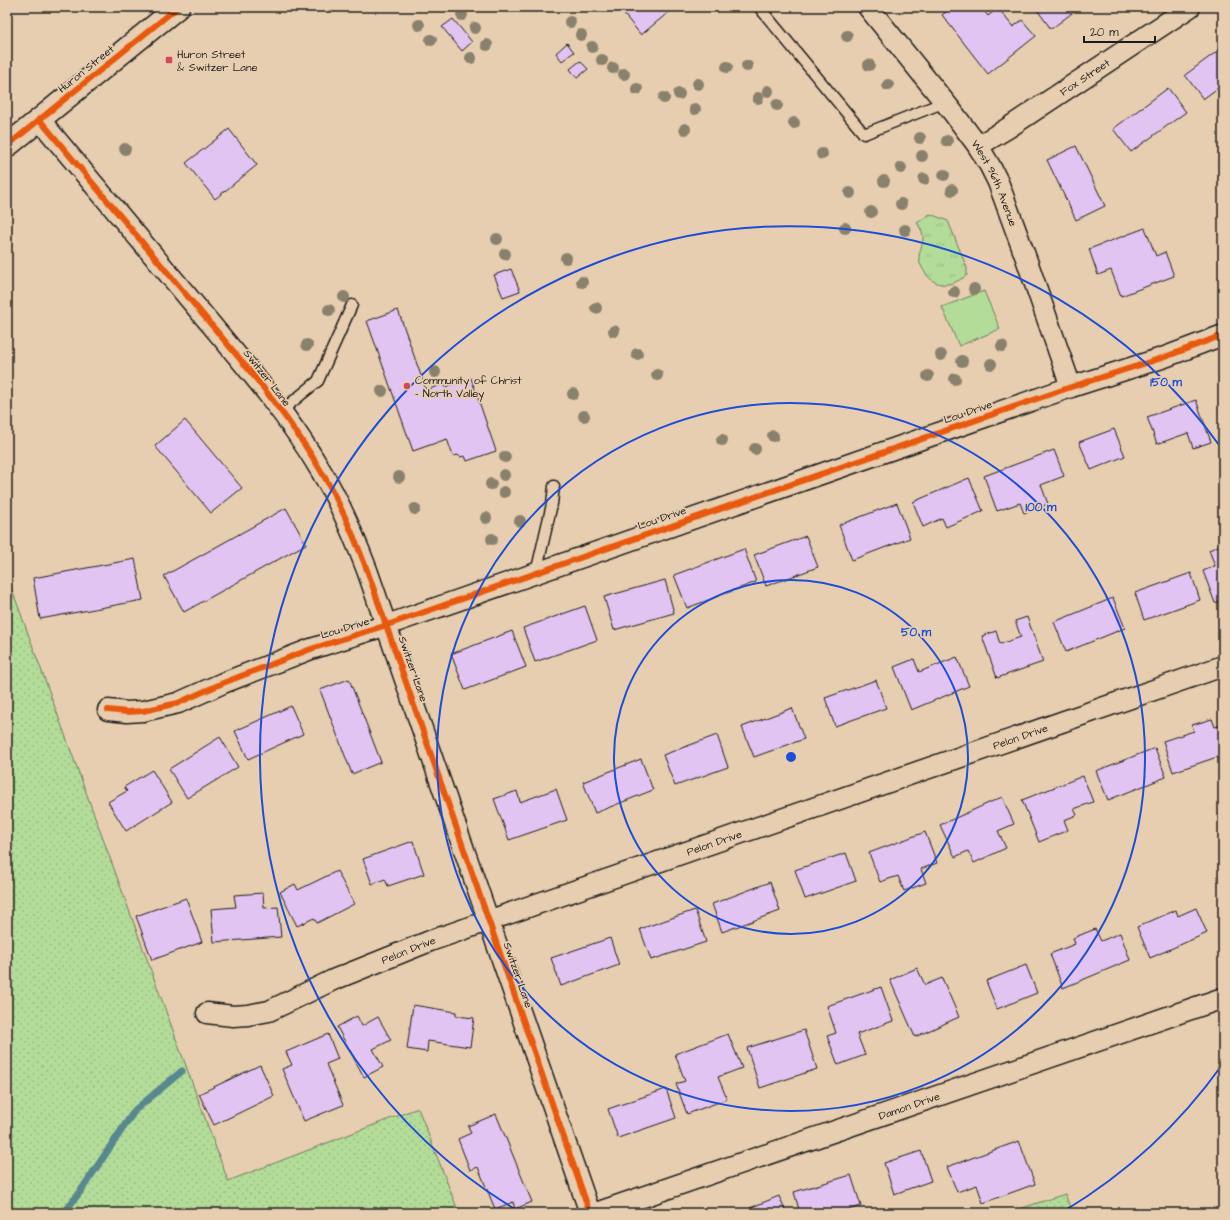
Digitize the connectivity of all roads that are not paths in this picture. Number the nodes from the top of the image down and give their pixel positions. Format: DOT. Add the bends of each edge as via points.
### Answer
graph roads {
  1 [pos="178,7"];
  2 [pos="759,7"];
  3 [pos="868,7"];
  4 [pos="1190,7"];
  5 [pos="945,102"];
  6 [pos="39,120"];
  7 [pos="7,146"];
  8 [pos="978,146"];
  9 [pos="352,305"];
  10 [pos="1223,335"];
  11 [pos="1070,387"];
  12 [pos="280,412"];
  13 [pos="554,486"];
  14 [pos="536,573"];
  15 [pos="387,625"];
  16 [pos="1223,666"];
  17 [pos="108,710"];
  18 [pos="489,921"];
  19 [pos="1223,998"];
  20 [pos="207,1013"];
  21 [pos="590,1213"];
  22 [pos="596,1213"];
  1 -- 6 [label="main road, Huron Street"];
  2 -- 5 [label="lane" via="864,134"];
  3 -- 5 [label="street, West 96th Avenue"];
  4 -- 8 [label="street, Fox Street"];
  5 -- 8 [label="street, West 96th Avenue"];
  6 -- 7 [label="main road, Huron Street"];
  6 -- 12 [label="street, Switzer Lane"];
  8 -- 11 [label="street, West 96th Avenue" via="998,182"];
  9 -- 12 [label="lane" via="318,381"];
  10 -- 11 [label="street, Lou Drive" via="1165,357"];
  11 -- 14 [label="street, Lou Drive"];
  12 -- 15 [label="street, Switzer Lane" via="320,470 351,528"];
  13 -- 14 [label="lane"];
  14 -- 15 [label="street, Lou Drive"];
  15 -- 17 [label="street, Lou Drive" via="312,649 178,703 143,711"];
  15 -- 18 [label="street, Switzer Lane"];
  16 -- 18 [label="street, Pelon Drive"];
  18 -- 20 [label="street, Pelon Drive" via="430,941 333,980 269,1011 234,1016"];
  18 -- 21 [label="street, Switzer Lane"];
  19 -- 22 [label="street, Damon Drive"];
}
